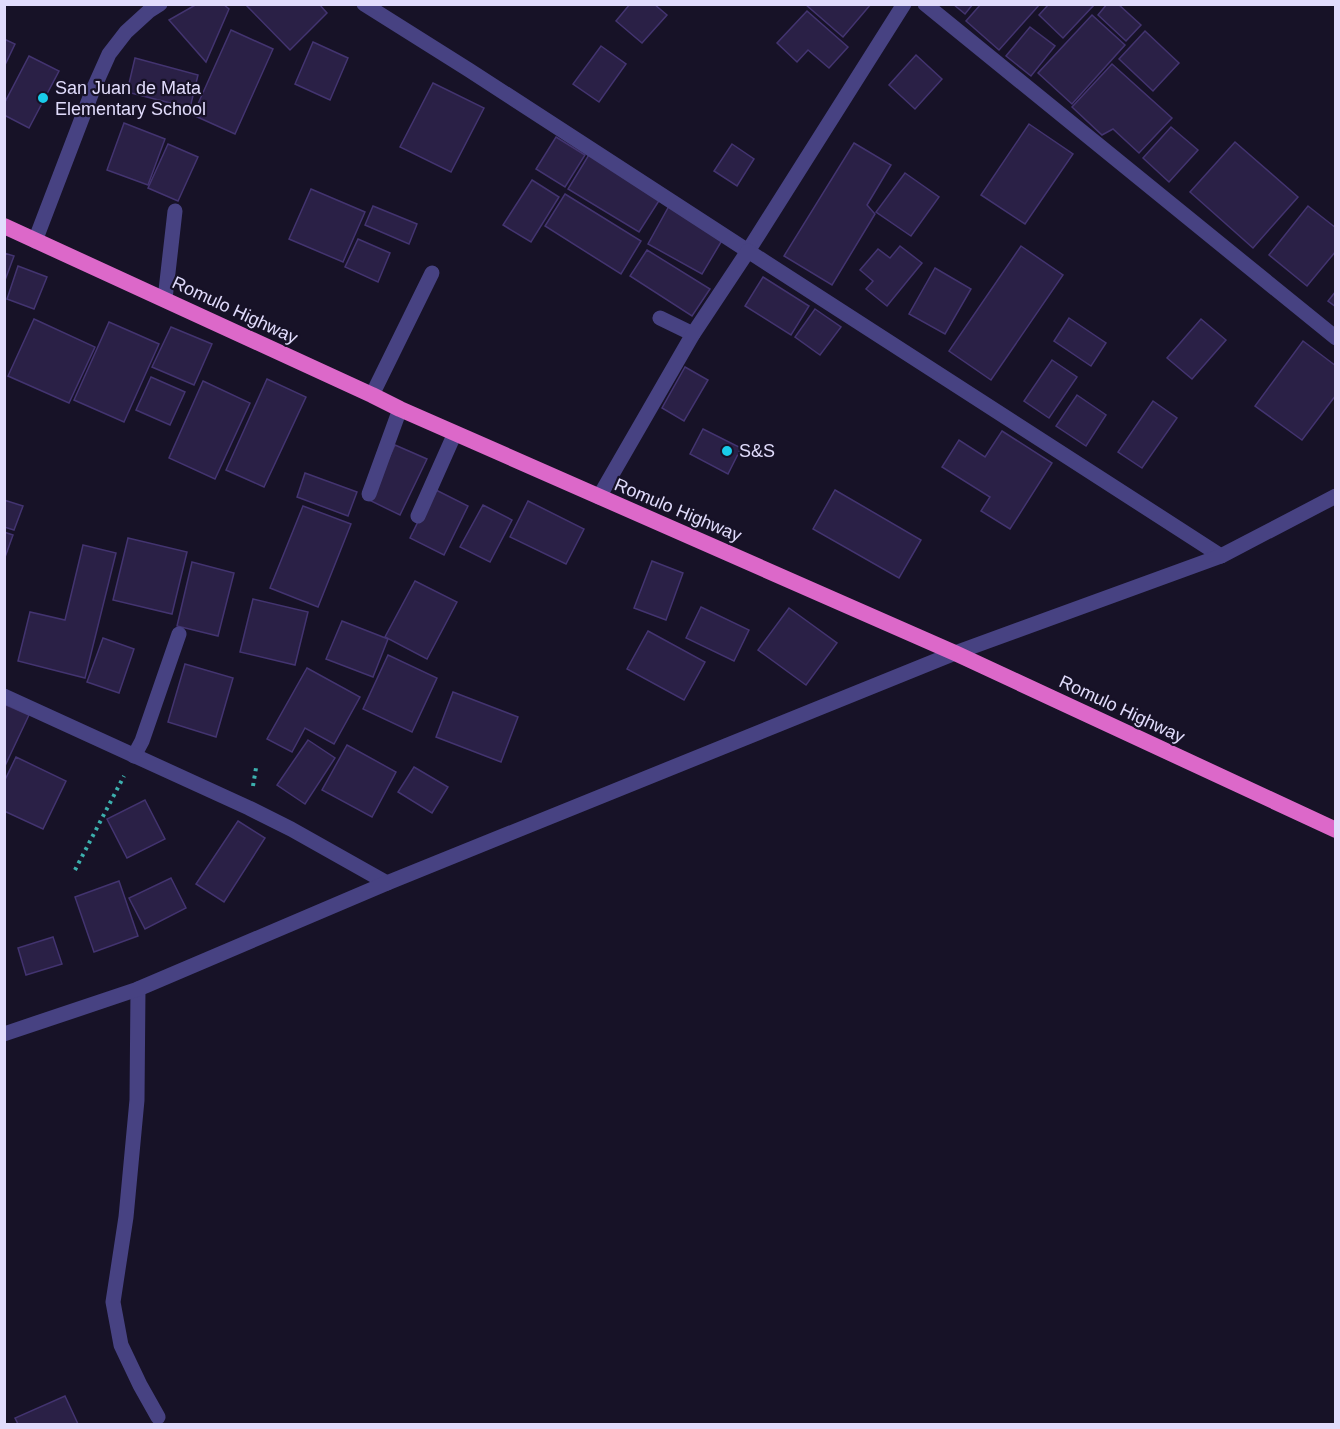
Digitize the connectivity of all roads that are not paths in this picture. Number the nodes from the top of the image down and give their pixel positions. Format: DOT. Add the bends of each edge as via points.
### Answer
graph roads {
  1 [pos="160,4"];
  2 [pos="364,4"];
  3 [pos="904,4"];
  4 [pos="925,4"];
  5 [pos="175,211"];
  6 [pos="4,226"];
  7 [pos="35,241"];
  8 [pos="748,251"];
  9 [pos="432,273"];
  10 [pos="165,299"];
  11 [pos="660,318"];
  12 [pos="693,334"];
  13 [pos="1335,338"];
  14 [pos="372,395"];
  15 [pos="400,410"];
  16 [pos="455,433"];
  17 [pos="369,494"];
  18 [pos="1335,496"];
  19 [pos="599,497"];
  20 [pos="418,516"];
  21 [pos="1221,556"];
  22 [pos="179,634"];
  23 [pos="955,653"];
  24 [pos="4,696"];
  25 [pos="134,756"];
  26 [pos="1335,830"];
  27 [pos="387,883"];
  28 [pos="138,989"];
  29 [pos="4,1034"];
  30 [pos="158,1417"];
  1 -- 7 [label="street" via="126,32 109,54"];
  2 -- 8 [label="street"];
  3 -- 8 [label="street"];
  4 -- 13 [label="street"];
  5 -- 10 [label="street"];
  6 -- 7 [label="highway, Romulo Highway"];
  7 -- 10 [label="highway, Romulo Highway"];
  8 -- 12 [label="street"];
  8 -- 21 [label="street"];
  9 -- 14 [label="street"];
  10 -- 14 [label="highway, Romulo Highway"];
  11 -- 12 [label="street"];
  12 -- 19 [label="street"];
  14 -- 15 [label="highway, Romulo Highway"];
  15 -- 16 [label="highway, Romulo Highway"];
  15 -- 17 [label="street"];
  16 -- 19 [label="highway, Romulo Highway"];
  16 -- 20 [label="street"];
  18 -- 21 [label="street"];
  19 -- 23 [label="highway, Romulo Highway"];
  21 -- 23 [label="street"];
  22 -- 25 [label="street"];
  23 -- 26 [label="highway, Romulo Highway"];
  23 -- 27 [label="street"];
  24 -- 25 [label="street"];
  25 -- 27 [label="street" via="291,829"];
  27 -- 28 [label="street"];
  28 -- 29 [label="street"];
  28 -- 30 [label="street" via="137,1100 113,1302 121,1346"];
}
